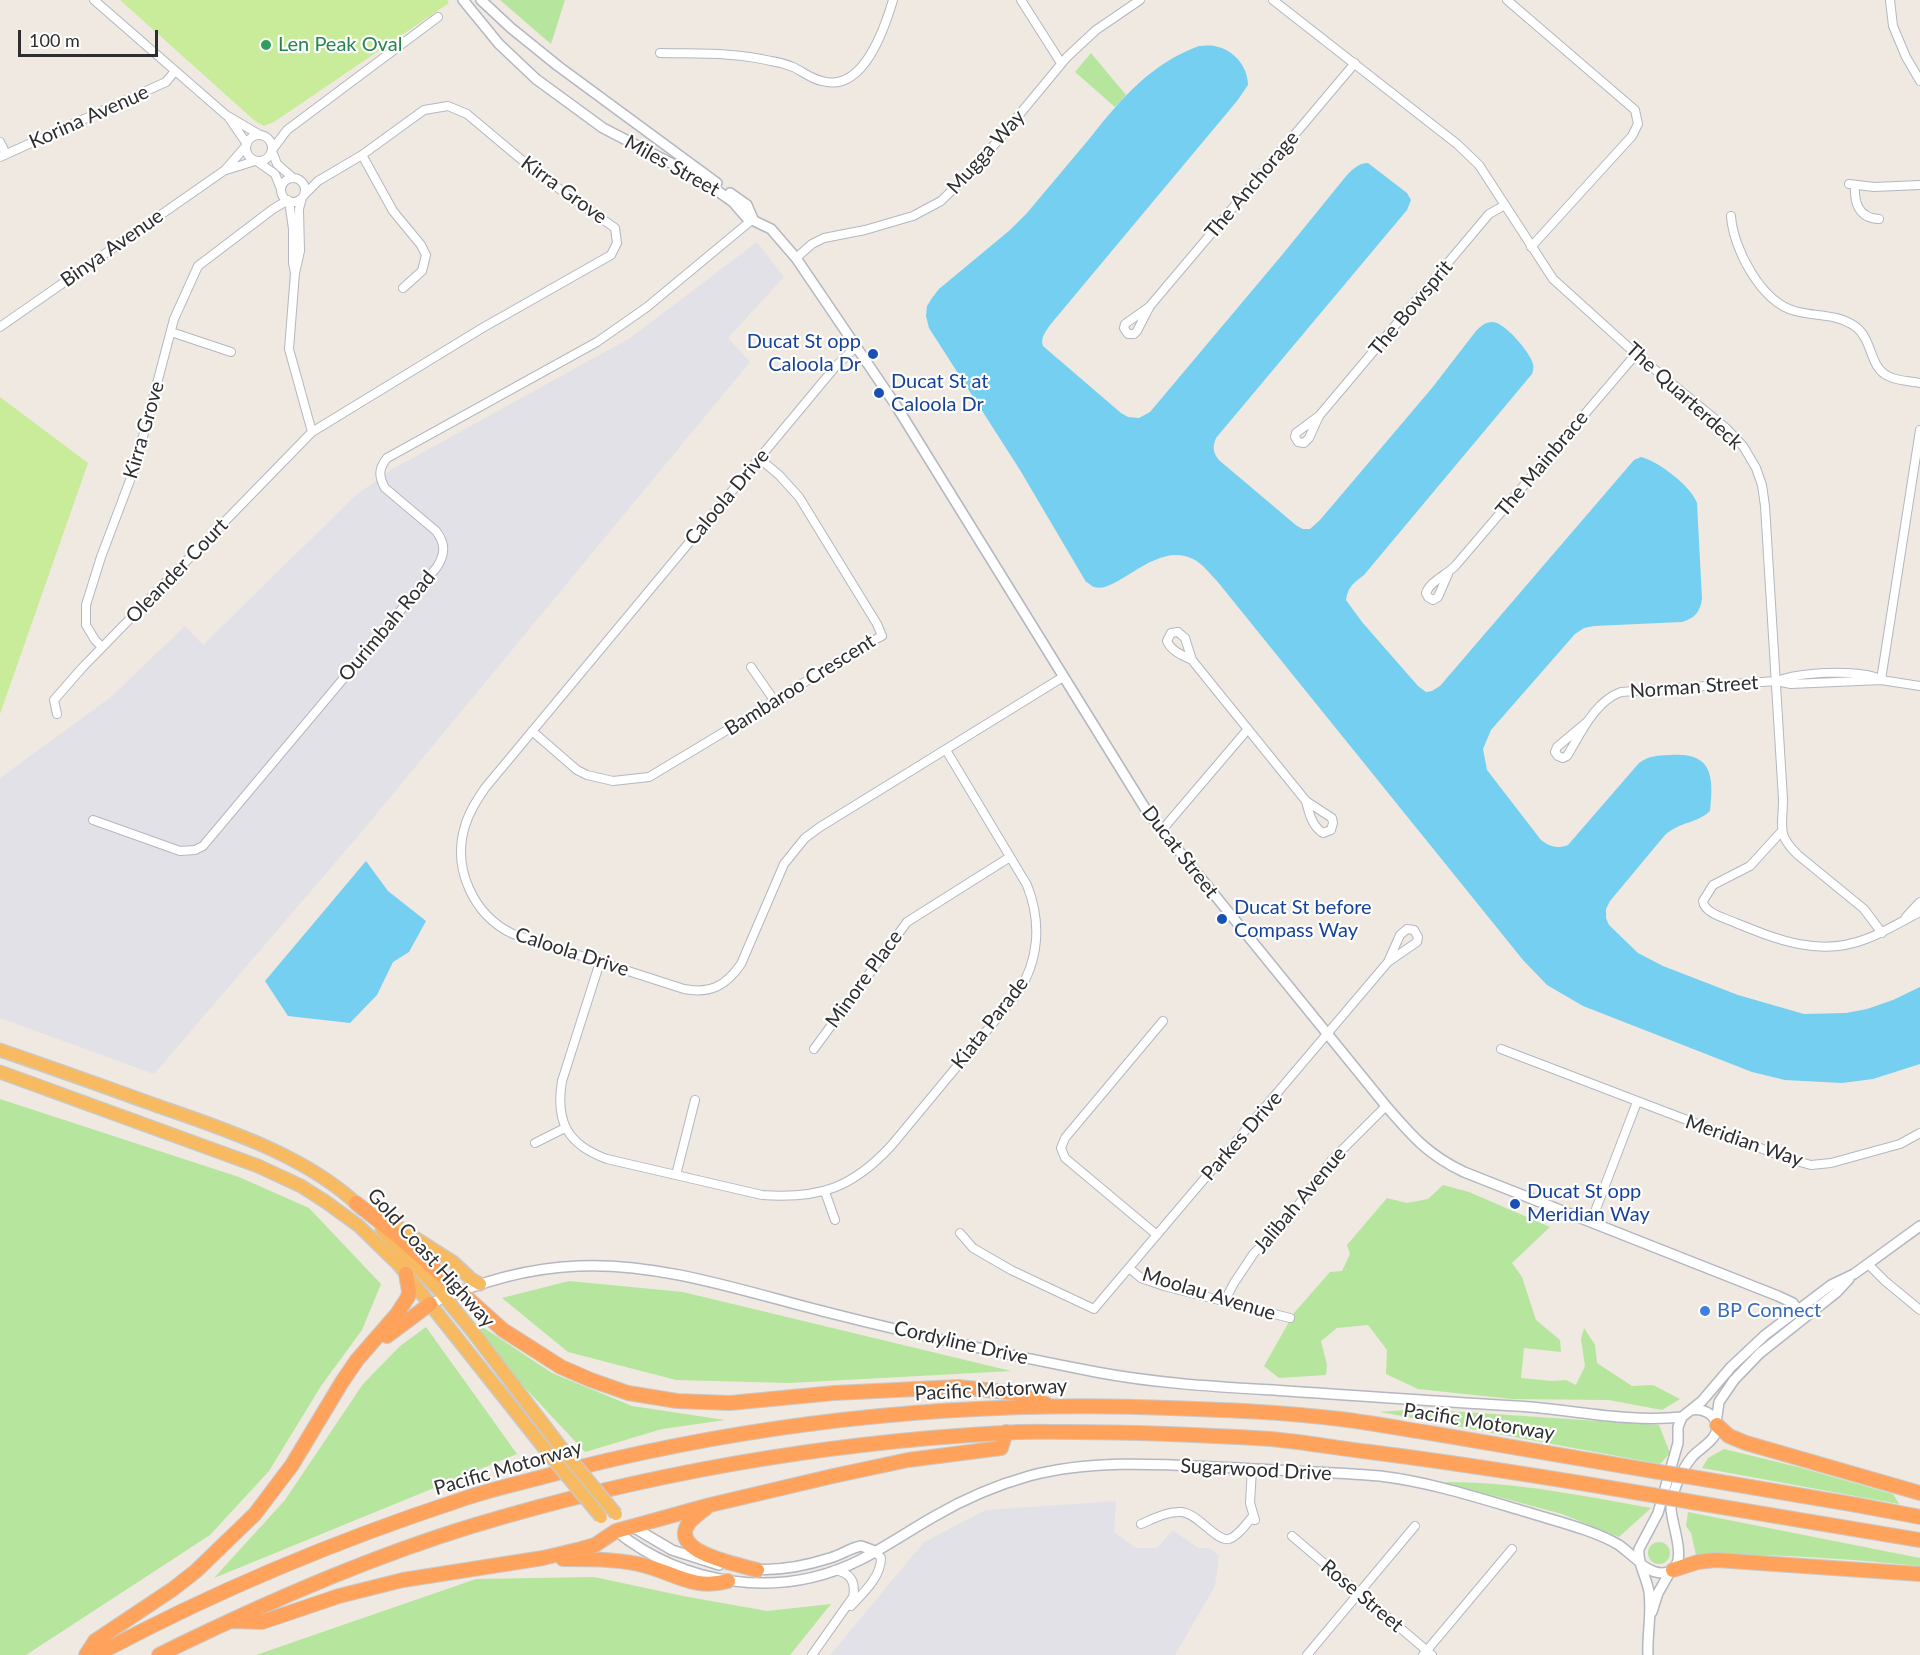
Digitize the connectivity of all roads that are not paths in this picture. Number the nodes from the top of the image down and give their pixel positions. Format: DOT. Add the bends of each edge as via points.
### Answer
graph roads {
  1 [pos="94,0"];
  2 [pos="463,0"];
  3 [pos="481,0"];
  4 [pos="893,0"];
  5 [pos="1021,0"];
  6 [pos="1140,0"];
  7 [pos="1273,0"];
  8 [pos="1507,0"];
  9 [pos="1890,0"];
  10 [pos="438,17"];
  11 [pos="660,53"];
  12 [pos="1061,63"];
  13 [pos="1355,63"];
  14 [pos="175,71"];
  15 [pos="1920,81"];
  16 [pos="226,115"];
  17 [pos="286,130"];
  18 [pos="262,136"];
  19 [pos="0,142"];
  20 [pos="246,145"];
  21 [pos="272,151"];
  22 [pos="363,155"];
  23 [pos="3,156"];
  24 [pos="257,161"];
  25 [pos="225,170"];
  26 [pos="295,179"];
  27 [pos="318,181"];
  28 [pos="1920,185"];
  29 [pos="285,196"];
  30 [pos="303,197"];
  31 [pos="1505,205"];
  32 [pos="1731,216"];
  33 [pos="753,219"];
  34 [pos="1879,219"];
  35 [pos="1531,247"];
  36 [pos="796,258"];
  37 [pos="295,273"];
  38 [pos="403,288"];
  39 [pos="1149,308"];
  40 [pos="0,327"];
  41 [pos="171,332"];
  42 [pos="857,346"];
  43 [pos="231,352"];
  44 [pos="1636,354"];
  45 [pos="1920,383"];
  46 [pos="1319,416"];
  47 [pos="1920,430"];
  48 [pos="312,432"];
  49 [pos="760,459"];
  50 [pos="1448,574"];
  51 [pos="102,647"];
  52 [pos="1192,660"];
  53 [pos="751,667"];
  54 [pos="1063,677"];
  55 [pos="1881,680"];
  56 [pos="1776,681"];
  57 [pos="1920,686"];
  58 [pos="774,700"];
  59 [pos="57,714"];
  60 [pos="1588,721"];
  61 [pos="1248,729"];
  62 [pos="532,731"];
  63 [pos="946,750"];
  64 [pos="1306,801"];
  65 [pos="93,820"];
  66 [pos="1162,830"];
  67 [pos="1781,832"];
  68 [pos="1010,857"];
  69 [pos="1920,902"];
  70 [pos="1920,912"];
  71 [pos="1898,923"];
  72 [pos="1882,933"];
  73 [pos="600,962"];
  74 [pos="1388,962"];
  75 [pos="1163,1021"];
  76 [pos="1328,1035"];
  77 [pos="814,1048"];
  78 [pos="1501,1049"];
  79 [pos="0,1050"];
  80 [pos="0,1072"];
  81 [pos="695,1100"];
  82 [pos="1637,1102"];
  83 [pos="1386,1106"];
  84 [pos="565,1128"];
  85 [pos="1920,1133"];
  86 [pos="535,1143"];
  87 [pos="676,1175"];
  88 [pos="825,1192"];
  89 [pos="356,1203"];
  90 [pos="835,1220"];
  91 [pos="1591,1222"];
  92 [pos="1920,1226"];
  93 [pos="960,1233"];
  94 [pos="1157,1235"];
  95 [pos="1868,1264"];
  96 [pos="1129,1268"];
  97 [pos="406,1274"];
  98 [pos="480,1284"];
  99 [pos="459,1292"];
  100 [pos="445,1298"];
  101 [pos="1224,1302"];
  102 [pos="430,1304"];
  103 [pos="1920,1310"];
  104 [pos="1801,1314"];
  105 [pos="1290,1318"];
  106 [pos="357,1360"];
  107 [pos="1051,1406"];
  108 [pos="1685,1414"];
  109 [pos="1716,1424"];
  110 [pos="1005,1432"];
  111 [pos="1252,1469"];
  112 [pos="1920,1493"];
  113 [pos="710,1505"];
  114 [pos="1920,1517"];
  115 [pos="1141,1524"];
  116 [pos="1415,1526"];
  117 [pos="633,1527"];
  118 [pos="616,1531"];
  119 [pos="1292,1536"];
  120 [pos="1920,1540"];
  121 [pos="1512,1549"];
  122 [pos="875,1551"];
  123 [pos="543,1558"];
  124 [pos="1641,1563"];
  125 [pos="757,1570"];
  126 [pos="835,1570"];
  127 [pos="1671,1571"];
  128 [pos="1920,1574"];
  129 [pos="728,1581"];
  130 [pos="1359,1594"];
  131 [pos="1651,1615"];
  132 [pos="229,1621"];
  133 [pos="827,1635"];
  134 [pos="1427,1653"];
  135 [pos="1647,1653"];
  136 [pos="86,1655"];
  137 [pos="96,1655"];
  138 [pos="159,1655"];
  139 [pos="812,1655"];
  140 [pos="1307,1655"];
  1 -- 14 [label="street"];
  2 -- 33 [label="street, Miles Street" via="516,62 556,95 603,128 710,185 744,216"];
  3 -- 33 [label="street, Miles Street" via="558,66 743,202"];
  4 -- 11 [label="street" via="883,33 863,66 847,80 833,84 769,60"];
  5 -- 12 [label="street"];
  6 -- 12 [label="street" via="1096,30"];
  7 -- 13 [label="street, The Quarterdeck"];
  8 -- 35 [label="street" via="1635,110 1638,124 1632,136"];
  9 -- 15 [label="street" via="1893,27"];
  10 -- 17 [label="street"];
  12 -- 36 [label="street, Mugga Way" via="975,168 935,205 892,223 824,238"];
  13 -- 31 [label="street, The Quarterdeck" via="1467,152"];
  13 -- 39 [label="street, The Anchorage"];
  14 -- 16 [label="street"];
  14 -- 23 [label="street, Korina Avenue" via="166,82"];
  16 -- 18 [label="street"];
  16 -- 20 [label="street"];
  17 -- 18 [label="street"];
  17 -- 21 [label="street"];
  18 -- 20 [label="street" via="252,137"];
  18 -- 21 [label="street" via="270,141"];
  19 -- 23 [label="street"];
  20 -- 24 [label="street" via="249,157"];
  20 -- 25 [label="street, Binya Avenue"];
  21 -- 24 [label="street" via="266,159"];
  21 -- 26 [label="street" via="277,164"];
  22 -- 27 [label="street, Kirra Grove"];
  22 -- 38 [label="street" via="393,211 426,255 422,271"];
  22 -- 48 [label="street, Kirra Grove" via="424,110 448,106 468,114 541,176 615,228 617,243 612,255 484,327"];
  24 -- 25 [label="street, Binya Avenue"];
  24 -- 29 [label="street" via="275,174"];
  25 -- 40 [label="street, Binya Avenue"];
  26 -- 27 [label="street"];
  26 -- 29 [label="street" via="284,183"];
  26 -- 30 [label="street" via="305,187"];
  27 -- 30 [label="street, Kirra Grove"];
  28 -- 34 [label="street" via="1852,184 1858,209"];
  29 -- 30 [label="street" via="295,202"];
  29 -- 37 [label="street" via="293,229"];
  29 -- 41 [label="street, Kirra Grove" via="198,266"];
  30 -- 37 [label="street" via="298,209 299,259"];
  31 -- 35 [label="street, The Quarterdeck"];
  31 -- 46 [label="street, The Bowsprit" via="1489,214"];
  32 -- 45 [label="street" via="1737,245 1752,273 1777,302 1794,311 1851,323 1865,336 1883,373"];
  33 -- 36 [label="street, Ducat Street" via="771,229"];
  33 -- 65 [label="street, Ourimbah Road" via="647,307 597,342 387,458 380,471 385,488 436,531 442,540 442,558 203,846 180,850"];
  35 -- 44 [label="street, The Quarterdeck" via="1553,279"];
  36 -- 42 [label="street, Ducat Street"];
  37 -- 48 [label="street" via="289,350"];
  41 -- 43 [label="street"];
  41 -- 51 [label="street, Kirra Grove" via="135,467 86,605 86,625"];
  42 -- 49 [label="street, Caloola Drive" via="841,360"];
  42 -- 54 [label="street, Ducat Street"];
  44 -- 50 [label="street, The Mainbrace"];
  44 -- 56 [label="street, The Quarterdeck" via="1726,428 1756,468 1765,506"];
  47 -- 55 [label="street"];
  48 -- 51 [label="street, Oleander Court"];
  49 -- 58 [label="street, Bambaroo Crescent" via="799,497 882,636"];
  49 -- 62 [label="street, Caloola Drive"];
  51 -- 59 [label="street, Oleander Court" via="54,700"];
  52 -- 61 [label="street"];
  53 -- 58 [label="street"];
  54 -- 63 [label="street, Caloola Drive"];
  54 -- 66 [label="street, Ducat Street"];
  55 -- 56 [label="street, Norman Street" via="1791,684"];
  55 -- 57 [label="street, Norman Street"];
  56 -- 60 [label="street, Norman Street" via="1621,692 1609,698"];
  56 -- 67 [label="street, The Quarterdeck" via="1783,799"];
  58 -- 62 [label="street, Bambaroo Crescent" via="649,777 625,781 577,770"];
  60 -- 60 [label="street, Norman Street" via="1567,756 1558,756 1557,747"];
  61 -- 64 [label="street"];
  61 -- 66 [label="street"];
  62 -- 73 [label="street, Caloola Drive" via="470,812 462,838 468,889 480,907 506,931"];
  63 -- 68 [label="street, Kiata Parade"];
  63 -- 73 [label="street, Caloola Drive" via="806,838 784,864 741,964 717,987 684,989"];
  66 -- 76 [label="street, Ducat Street"];
  67 -- 72 [label="street" via="1798,855 1867,912"];
  67 -- 72 [label="street" via="1750,866 1713,885 1703,901 1705,907 1738,924 1804,946 1846,945"];
  68 -- 77 [label="street, Minore Place" via="907,922"];
  68 -- 88 [label="street, Kiata Parade" via="1027,885 1036,916 1036,950 1025,983 878,1160"];
  69 -- 71 [label="street"];
  70 -- 71 [label="street"];
  71 -- 72 [label="street"];
  73 -- 84 [label="street" via="562,1081 560,1107"];
  74 -- 76 [label="street, Parkes Drive"];
  75 -- 94 [label="street" via="1065,1138 1062,1148 1065,1158"];
  76 -- 83 [label="street, Ducat Street"];
  76 -- 94 [label="street, Parkes Drive"];
  78 -- 82 [label="street, Meridian Way"];
  79 -- 89 [label="highway, Gold Coast Highway" via="254,1142 310,1171"];
  80 -- 97 [label="highway, Gold Coast Highway" via="277,1174 345,1215"];
  81 -- 87 [label="street"];
  82 -- 85 [label="street, Meridian Way" via="1811,1165 1900,1144"];
  82 -- 91 [label="street"];
  83 -- 91 [label="street, Ducat Street" via="1420,1144 1443,1162"];
  83 -- 101 [label="street, Jalibah Avenue" via="1331,1161 1285,1223 1254,1253"];
  84 -- 86 [label="street"];
  84 -- 87 [label="street, Kiata Parade" via="576,1142 598,1156"];
  87 -- 88 [label="street, Kiata Parade" via="762,1195 787,1197"];
  88 -- 90 [label="street"];
  89 -- 98 [label="highway" via="453,1262"];
  89 -- 99 [label="highway"];
  89 -- 100 [label="highway, Gold Coast Highway"];
  91 -- 104 [label="street, Ducat Street" via="1764,1289 1793,1303"];
  92 -- 95 [label="street"];
  93 -- 96 [label="street, Parkes Drive" via="973,1248 1011,1270 1094,1309"];
  94 -- 96 [label="street, Parkes Drive"];
  95 -- 103 [label="street"];
  95 -- 104 [label="street" via="1831,1285"];
  96 -- 101 [label="street, Moolau Avenue" via="1141,1278"];
  97 -- 102 [label="highway, Gold Coast Highway"];
  97 -- 106 [label="highway" via="408,1297"];
  98 -- 99 [label="street, Cordyline Drive"];
  98 -- 108 [label="street, Cordyline Drive" via="552,1268 620,1267 685,1277 965,1345 1149,1380 1632,1418"];
  99 -- 100 [label="street, Cordyline Drive"];
  99 -- 107 [label="highway" via="503,1330 561,1367 628,1393 677,1401 730,1403 958,1387 1016,1393"];
  100 -- 102 [label="street, Cordyline Drive"];
  100 -- 117 [label="highway, Gold Coast Highway, bridge" via="563,1450 616,1514"];
  101 -- 105 [label="street, Moolau Avenue"];
  102 -- 106 [label="highway"];
  102 -- 118 [label="highway, Gold Coast Highway, bridge" via="549,1454"];
  104 -- 108 [label="street" via="1741,1356 1702,1401"];
  104 -- 109 [label="street" via="1726,1388 1717,1408"];
  106 -- 136 [label="highway" via="292,1465 255,1514 196,1571 95,1641"];
  107 -- 114 [label="highway, Pacific Motorway, bridge" via="1235,1410 1340,1419"];
  107 -- 137 [label="highway, Pacific Motorway" via="954,1410 795,1425 611,1459 463,1499 287,1563 159,1621"];
  108 -- 109 [label="street" via="1705,1411"];
  108 -- 124 [label="street" via="1678,1427 1678,1443 1662,1503 1639,1550"];
  109 -- 112 [label="highway" via="1729,1436 1746,1443"];
  109 -- 127 [label="street" via="1714,1436 1690,1459 1675,1490 1671,1506 1679,1556"];
  110 -- 113 [label="highway" via="1001,1448 908,1460"];
  110 -- 120 [label="highway, bridge" via="1121,1432 1277,1440 1431,1460"];
  110 -- 132 [label="highway" via="844,1447 732,1463 624,1485 471,1527 319,1582"];
  111 -- 115 [label="street" via="1250,1503 1254,1518 1234,1536 1220,1537 1184,1512"];
  111 -- 122 [label="street, Sugarwood Drive" via="1146,1464 1088,1466 1030,1476 982,1492"];
  111 -- 124 [label="street, Sugarwood Drive" via="1381,1476 1440,1487 1600,1537"];
  113 -- 117 [label="highway"];
  113 -- 125 [label="highway" via="687,1525 686,1540 700,1552"];
  116 -- 130 [label="street"];
  117 -- 118 [label="highway"];
  117 -- 125 [label="street" via="686,1556"];
  118 -- 123 [label="highway" via="590,1547"];
  118 -- 129 [label="street, Sugarwood Drive" via="663,1562"];
  119 -- 130 [label="street, Rose Street"];
  121 -- 134 [label="street"];
  122 -- 125 [label="street" via="861,1546 808,1564"];
  122 -- 126 [label="street, Sugarwood Drive"];
  122 -- 133 [label="street" via="881,1558 878,1573"];
  123 -- 129 [label="highway" via="638,1564 695,1584"];
  123 -- 132 [label="highway" via="404,1580 329,1599 262,1622"];
  124 -- 127 [label="street" via="1653,1572"];
  124 -- 131 [label="street"];
  126 -- 129 [label="street, Sugarwood Drive" via="784,1582"];
  126 -- 133 [label="street" via="851,1577 854,1592"];
  127 -- 128 [label="highway" via="1716,1560"];
  127 -- 131 [label="street"];
  130 -- 134 [label="street, Rose Street"];
  130 -- 140 [label="street"];
  131 -- 135 [label="street"];
  132 -- 138 [label="highway"];
  133 -- 139 [label="street"];
}
